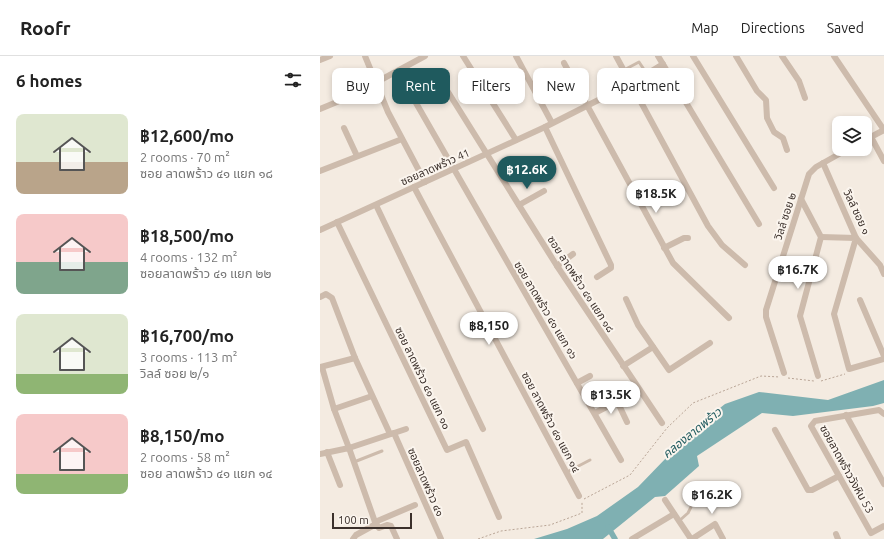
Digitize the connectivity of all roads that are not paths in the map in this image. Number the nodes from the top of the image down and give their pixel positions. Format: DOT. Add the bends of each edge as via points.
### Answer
graph roads {
  1 [pos="365,56"];
  2 [pos="425,56"];
  3 [pos="463,56"];
  4 [pos="516,56"];
  5 [pos="616,56"];
  6 [pos="658,56"];
  7 [pos="693,56"];
  8 [pos="736,56"];
  9 [pos="782,56"];
  10 [pos="834,56"];
  11 [pos="564,63"];
  12 [pos="663,64"];
  13 [pos="370,68"];
  14 [pos="623,68"];
  15 [pos="628,68"];
  16 [pos="643,68"];
  17 [pos="657,68"];
  18 [pos="384,79"];
  19 [pos="450,96"];
  20 [pos="806,98"];
  21 [pos="384,100"];
  22 [pos="597,101"];
  23 [pos="332,104"];
  24 [pos="417,104"];
  25 [pos="643,104"];
  26 [pos="588,106"];
  27 [pos="320,109"];
  28 [pos="552,123"];
  29 [pos="545,127"];
  30 [pos="344,128"];
  31 [pos="884,130"];
  32 [pos="872,136"];
  33 [pos="402,139"];
  34 [pos="516,140"];
  35 [pos="872,144"];
  36 [pos="786,150"];
  37 [pos="486,154"];
  38 [pos="357,156"];
  39 [pos="836,156"];
  40 [pos="884,161"];
  41 [pos="823,163"];
  42 [pos="454,170"];
  43 [pos="320,171"];
  44 [pos="425,182"];
  45 [pos="414,187"];
  46 [pos="774,188"];
  47 [pos="544,191"];
  48 [pos="800,199"];
  49 [pos="376,205"];
  50 [pos="519,205"];
  51 [pos="337,222"];
  52 [pos="759,224"];
  53 [pos="320,230"];
  54 [pos="821,237"];
  55 [pos="688,238"];
  56 [pos="856,238"];
  57 [pos="664,248"];
  58 [pos="574,254"];
  59 [pos="882,264"];
  60 [pos="745,265"];
  61 [pos="557,266"];
  62 [pos="884,274"];
  63 [pos="598,277"];
  64 [pos="320,297"];
  65 [pos="626,299"];
  66 [pos="860,300"];
  67 [pos="729,318"];
  68 [pos="710,343"];
  69 [pos="653,347"];
  70 [pos="355,358"];
  71 [pos="884,358"];
  72 [pos="623,366"];
  73 [pos="321,367"];
  74 [pos="784,373"];
  75 [pos="590,376"];
  76 [pos="818,376"];
  77 [pos="577,383"];
  78 [pos="372,396"];
  79 [pos="334,409"];
  80 [pos="595,413"];
  81 [pos="884,414"];
  82 [pos="846,415"];
  83 [pos="627,422"];
  84 [pos="662,423"];
  85 [pos="406,429"];
  86 [pos="483,429"];
  87 [pos="776,430"];
  88 [pos="392,433"];
  89 [pos="349,448"];
  90 [pos="382,451"];
  91 [pos="327,452"];
  92 [pos="320,454"];
  93 [pos="590,460"];
  94 [pos="620,460"];
  95 [pos="354,462"];
  96 [pos="566,472"];
  97 [pos="839,476"];
  98 [pos="884,484"];
  99 [pos="340,485"];
  100 [pos="579,496"];
  101 [pos="664,500"];
  102 [pos="416,505"];
  103 [pos="691,507"];
  104 [pos="674,514"];
  105 [pos="500,517"];
  106 [pos="679,521"];
  107 [pos="376,523"];
  108 [pos="884,526"];
  109 [pos="353,539"];
  110 [pos="396,539"];
  111 [pos="441,539"];
  112 [pos="632,539"];
  113 [pos="692,539"];
  114 [pos="724,539"];
  1 -- 13 [label="street"];
  2 -- 18 [label="street"];
  3 -- 34 [label="street"];
  4 -- 28 [label="street"];
  5 -- 14 [label="street"];
  6 -- 12 [label="street"];
  7 -- 46 [label="street"];
  8 -- 36 [label="street" via="757,91 766,100 767,118 774,132 783,138"];
  9 -- 20 [label="street" via="799,81"];
  10 -- 31 [label="street"];
  11 -- 26 [label="street"];
  12 -- 17 [label="street, ซอยลาดพร้าว 41"];
  12 -- 52 [label="street"];
  15 -- 16 [label="lane" via="639,62"];
  19 -- 37 [label="street, ซอย ลาดพร้าว ๔๑ แยก ๑๘"];
  21 -- 33 [label="street"];
  22 -- 26 [label="street, ซอยลาดพร้าว 41"];
  23 -- 27 [label="street"];
  24 -- 42 [label="street, ซอย ลาดพร้าว ๔๑ แยก ๑๖"];
  25 -- 60 [label="street" via="708,226 722,245"];
  26 -- 28 [label="street, ซอยลาดพร้าว 41"];
  26 -- 57 [label="street"];
  28 -- 29 [label="street, ซอยลาดพร้าว 41"];
  29 -- 34 [label="street, ซอยลาดพร้าว 41"];
  29 -- 63 [label="street" via="611,265 611,268"];
  30 -- 38 [label="street"];
  31 -- 32 [label="street"];
  33 -- 38 [label="street"];
  33 -- 44 [label="street"];
  34 -- 37 [label="street, ซอยลาดพร้าว 41"];
  35 -- 40 [label="street"];
  37 -- 42 [label="street, ซอยลาดพร้าว 41"];
  37 -- 50 [label="street, ซอย ลาดพร้าว ๔๑ แยก ๑๘"];
  38 -- 43 [label="street"];
  39 -- 41 [label="street, วิลล์ ซอย ๒"];
  41 -- 48 [label="street, วิลล์ ซอย ๒" via="809,174"];
  41 -- 56 [label="street, วิลล์ ซอย ๑"];
  42 -- 44 [label="street, ซอยลาดพร้าว 41"];
  42 -- 77 [label="street, ซอย ลาดพร้าว ๔๑ แยก ๑๖"];
  44 -- 45 [label="street, ซอยลาดพร้าว 41"];
  45 -- 49 [label="street, ซอยลาดพร้าว 41"];
  45 -- 96 [label="street, ซอย ลาดพร้าว ๔๑ แยก ๑๔"];
  47 -- 50 [label="street"];
  48 -- 54 [label="street"];
  48 -- 74 [label="street, วิลล์ ซอย ๒" via="766,314"];
  49 -- 51 [label="street, ซอยลาดพร้าว 41"];
  49 -- 86 [label="street"];
  50 -- 61 [label="street, ซอย ลาดพร้าว ๔๑ แยก ๑๘"];
  51 -- 53 [label="street, ซอยลาดพร้าว 41"];
  51 -- 105 [label="street, ซอย ลาดพร้าว ๔๑ แยก ๑๐" via="447,450 466,442"];
  54 -- 56 [label="street"];
  54 -- 76 [label="street" via="800,316"];
  55 -- 57 [label="street"];
  56 -- 59 [label="street, วิลล์ ซอย ๑"];
  56 -- 71 [label="street" via="834,320 849,369"];
  57 -- 67 [label="street" via="676,267"];
  58 -- 61 [label="street"];
  59 -- 62 [label="street, วิลล์ ซอย ๑"];
  61 -- 72 [label="street, ซอย ลาดพร้าว ๔๑ แยก ๑๘"];
  64 -- 70 [label="street, ซอยลาดพร้าว ๔๑" via="326,294 332,298"];
  65 -- 69 [label="street" via="638,325"];
  66 -- 71 [label="street"];
  68 -- 69 [label="street" via="670,370"];
  69 -- 72 [label="street"];
  70 -- 73 [label="street"];
  70 -- 78 [label="street, ซอยลาดพร้าว ๔๑"];
  72 -- 84 [label="street, ซอย ลาดพร้าว ๔๑ แยก ๑๘"];
  73 -- 79 [label="street"];
  75 -- 77 [label="street"];
  77 -- 80 [label="street, ซอย ลาดพร้าว ๔๑ แยก ๑๖"];
  78 -- 79 [label="street"];
  78 -- 88 [label="street, ซอยลาดพร้าว ๔๑"];
  79 -- 89 [label="street"];
  80 -- 83 [label="street" via="618,403"];
  80 -- 94 [label="street, ซอย ลาดพร้าว ๔๑ แยก ๑๖"];
  81 -- 82 [label="street, ซอยลาดพร้าววังหิน 53" via="876,410"];
  82 -- 97 [label="street, ซอยลาดพร้าววังหิน 53" via="815,421 811,426"];
  82 -- 98 [label="street"];
  85 -- 88 [label="street"];
  87 -- 97 [label="street" via="808,490"];
  88 -- 89 [label="street"];
  88 -- 111 [label="street, ซอยลาดพร้าว ๔๑"];
  89 -- 91 [label="street"];
  89 -- 95 [label="street"];
  90 -- 95 [label="lane"];
  91 -- 92 [label="street"];
  91 -- 99 [label="street"];
  93 -- 96 [label="lane"];
  95 -- 107 [label="street"];
  96 -- 100 [label="street, ซอย ลาดพร้าว ๔๑ แยก ๑๔"];
  97 -- 108 [label="street, ซอยลาดพร้าววังหิน 53" via="871,532"];
  101 -- 104 [label="street"];
  102 -- 107 [label="street"];
  103 -- 106 [label="lane"];
  104 -- 106 [label="street"];
  104 -- 112 [label="street"];
  106 -- 113 [label="street"];
  107 -- 109 [label="street"];
  107 -- 110 [label="street" via="380,528 391,526"];
  113 -- 114 [label="street" via="714,524"];
}
